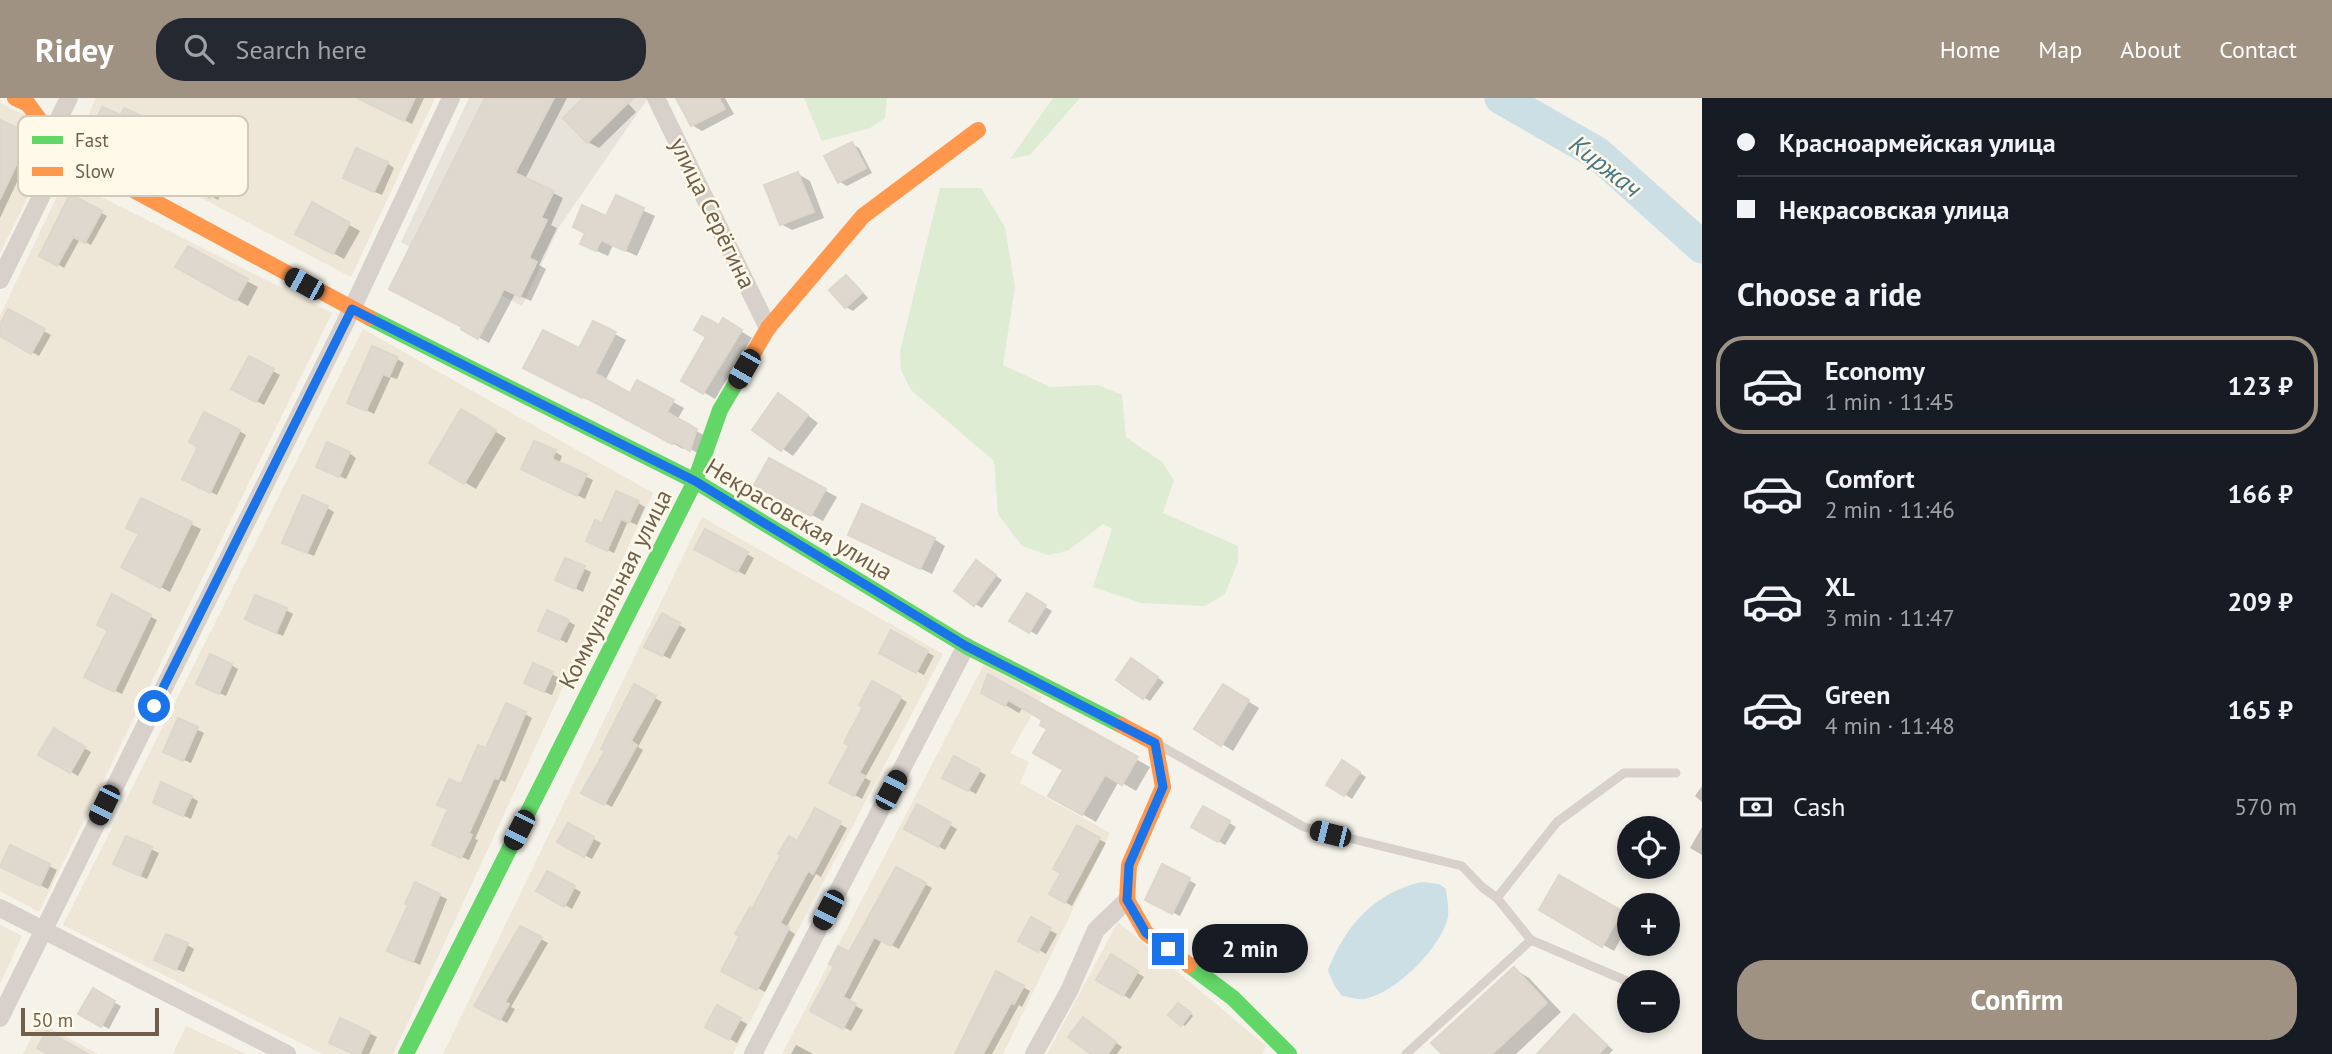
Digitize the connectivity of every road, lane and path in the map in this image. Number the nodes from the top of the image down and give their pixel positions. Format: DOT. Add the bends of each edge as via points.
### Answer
graph roads {
  1 [pos="15,98"];
  2 [pos="69,98"];
  3 [pos="450,98"];
  4 [pos="656,98"];
  5 [pos="36,116"];
  6 [pos="60,116"];
  7 [pos="978,130"];
  8 [pos="41,196"];
  9 [pos="144,196"];
  10 [pos="0,280"];
  11 [pos="352,309"];
  12 [pos="768,328"];
  13 [pos="695,481"];
  14 [pos="966,646"];
  15 [pos="1155,743"];
  16 [pos="1676,773"];
  17 [pos="1497,898"];
  18 [pos="1127,900"];
  19 [pos="0,908"];
  20 [pos="43,929"];
  21 [pos="1531,940"];
  22 [pos="1617,977"];
  23 [pos="0,1018"];
  24 [pos="287,1054"];
  25 [pos="406,1054"];
  26 [pos="753,1054"];
  27 [pos="1034,1054"];
  28 [pos="1289,1054"];
  29 [pos="1406,1054"];
  1 -- 5 [label="street, Некрасовская улица"];
  2 -- 6 [label="street"];
  3 -- 11 [label="street"];
  4 -- 12 [label="street, улица Серёгина"];
  7 -- 12 [label="street, Коммунальная улица" via="863,216"];
  8 -- 10 [label="street"];
  9 -- 11 [label="street, Некрасовская улица"];
  11 -- 13 [label="street, Некрасовская улица"];
  11 -- 20 [label="street"];
  12 -- 13 [label="street, Коммунальная улица" via="720,410"];
  13 -- 14 [label="street, Некрасовская улица"];
  13 -- 25 [label="street, Коммунальная улица"];
  14 -- 15 [label="street, Некрасовская улица"];
  14 -- 26 [label="street"];
  15 -- 17 [label="lane" via="1304,827 1462,866"];
  15 -- 18 [label="street" via="1163,787 1129,865"];
  16 -- 17 [label="lane" via="1624,773 1557,822"];
  17 -- 21 [label="lane"];
  18 -- 27 [label="street" via="1096,929"];
  18 -- 28 [label="street" via="1146,933 1233,998"];
  19 -- 20 [label="street"];
  20 -- 23 [label="street"];
  20 -- 24 [label="street"];
  21 -- 22 [label="lane"];
  21 -- 29 [label="lane"];
}
